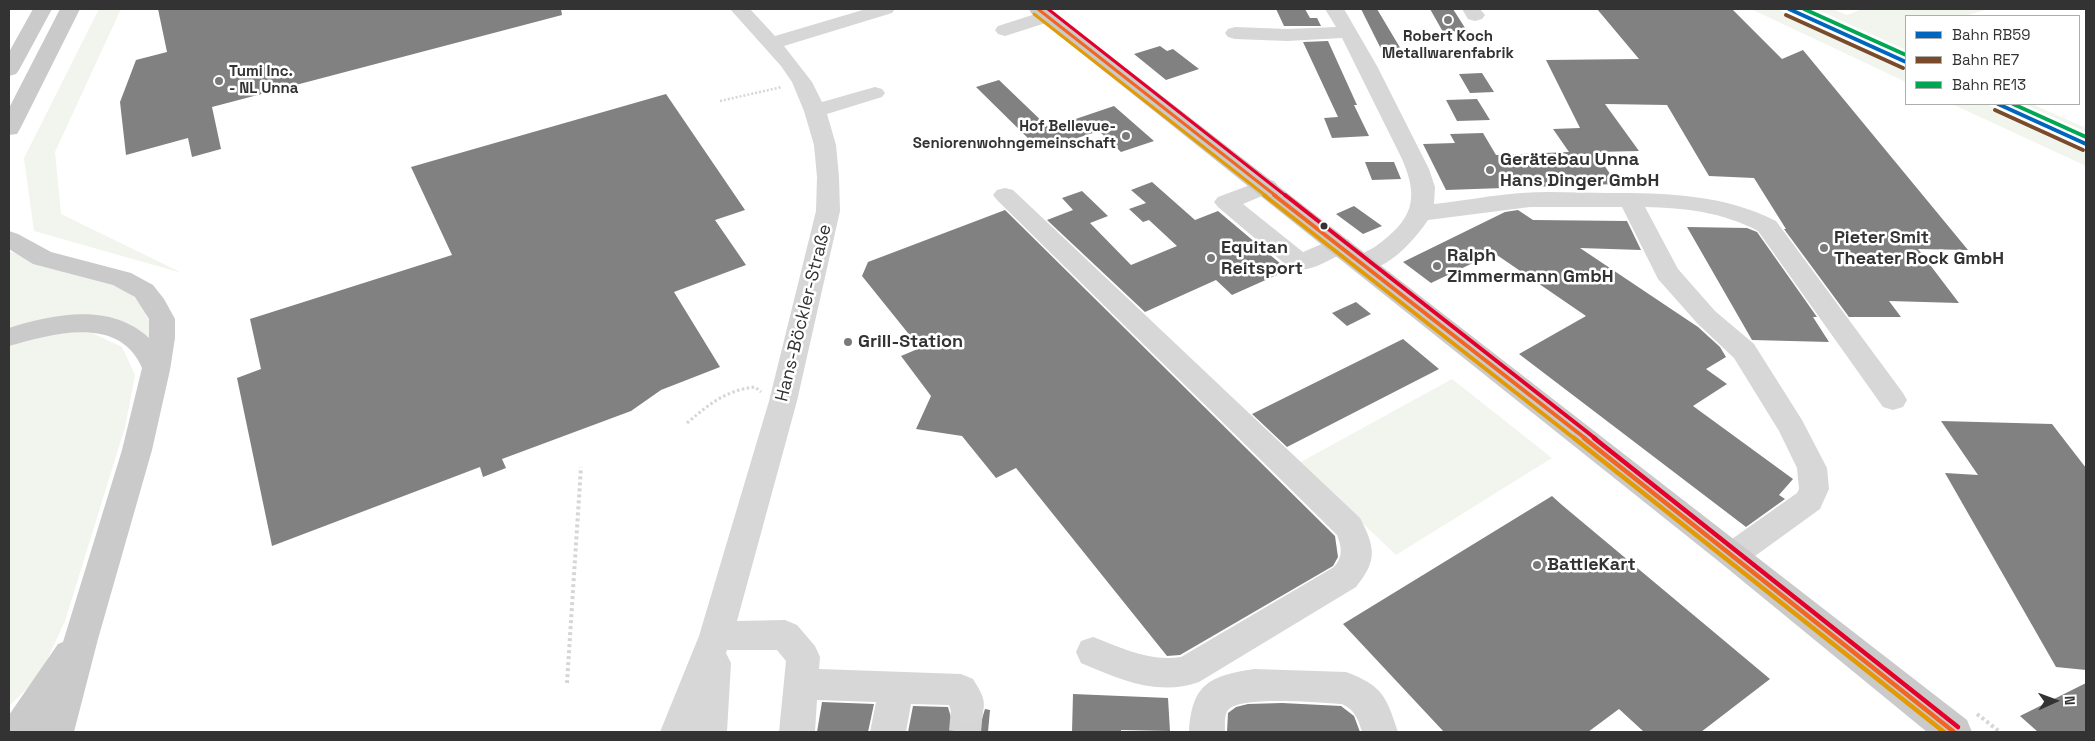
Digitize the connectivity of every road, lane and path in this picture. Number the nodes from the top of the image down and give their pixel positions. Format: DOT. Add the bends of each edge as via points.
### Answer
graph roads {
  1 [pos="42,9"];
  2 [pos="70,9"];
  3 [pos="740,9"];
  4 [pos="885,9"];
  5 [pos="1336,9"];
  6 [pos="1043,12"];
  7 [pos="1005,30"];
  8 [pos="1349,32"];
  9 [pos="1235,33"];
  10 [pos="772,42"];
  11 [pos="9,70"];
  12 [pos="802,82"];
  13 [pos="875,93"];
  14 [pos="720,101"];
  15 [pos="815,111"];
  16 [pos="9,129"];
  17 [pos="1266,186"];
  18 [pos="1005,195"];
  19 [pos="1630,200"];
  20 [pos="1419,213"];
  21 [pos="9,239"];
  22 [pos="1340,245"];
  23 [pos="1363,264"];
  24 [pos="9,337"];
  25 [pos="156,370"];
  26 [pos="766,396"];
  27 [pos="1893,400"];
  28 [pos="687,423"];
  29 [pos="581,467"];
  30 [pos="1733,555"];
  31 [pos="716,636"];
  32 [pos="81,639"];
  33 [pos="1094,652"];
  34 [pos="566,683"];
  35 [pos="800,684"];
  36 [pos="896,688"];
  37 [pos="36,703"];
  38 [pos="967,709"];
  39 [pos="9,729"];
  40 [pos="18,732"];
  41 [pos="56,732"];
  42 [pos="678,732"];
  43 [pos="709,732"];
  44 [pos="797,732"];
  45 [pos="888,732"];
  46 [pos="1207,732"];
  47 [pos="1380,732"];
  48 [pos="1954,732"];
  1 -- 11 [label="main road"];
  2 -- 16 [label="main road"];
  3 -- 10 [label="street, Hans-Böckler-Straße"];
  4 -- 10 [label="street"];
  5 -- 8 [label="street"];
  6 -- 7 [label="street"];
  6 -- 17 [label="main road"];
  8 -- 9 [label="street"];
  8 -- 20 [label="street" via="1421,178 1424,194"];
  10 -- 12 [label="street, Hans-Böckler-Straße"];
  12 -- 14 [label="path"];
  12 -- 15 [label="street, Hans-Böckler-Straße"];
  13 -- 15 [label="street"];
  15 -- 31 [label="street, Hans-Böckler-Straße" via="825,145 827,222 783,401"];
  17 -- 22 [label="main road"];
  17 -- 22 [label="street" via="1226,202 1300,263"];
  18 -- 33 [label="street" via="1349,527 1357,541 1354,567 1345,577 1186,671 1174,674 1132,668"];
  19 -- 20 [label="street" via="1520,200"];
  19 -- 27 [label="street" via="1675,200 1735,212 1767,226"];
  19 -- 30 [label="street" via="1667,273 1706,317 1744,351 1792,428 1812,468 1814,489 1809,501"];
  20 -- 23 [label="street" via="1402,237 1381,256"];
  21 -- 25 [label="main road" via="42,258 122,279 144,291 162,319"];
  22 -- 23 [label="main road"];
  23 -- 30 [label="main road"];
  24 -- 25 [label="main road" via="55,326 106,325 126,333 145,350"];
  25 -- 32 [label="main road" via="137,450"];
  26 -- 28 [label="path" via="755,387 742,387 714,398"];
  29 -- 34 [label="path"];
  30 -- 48 [label="main road"];
  31 -- 35 [label="street" via="785,635 803,658"];
  31 -- 42 [label="street, Hans-Böckler-Straße"];
  31 -- 43 [label="street, Hans-Böckler-Straße"];
  32 -- 37 [label="main road"];
  32 -- 41 [label="main road"];
  35 -- 36 [label="street"];
  35 -- 44 [label="street"];
  36 -- 38 [label="street" via="961,690"];
  36 -- 45 [label="street"];
  37 -- 39 [label="main road"];
  37 -- 40 [label="main road"];
  46 -- 47 [label="street" via="1208,706 1217,697 1233,688 1254,685 1346,688 1364,697 1374,710"];
}
